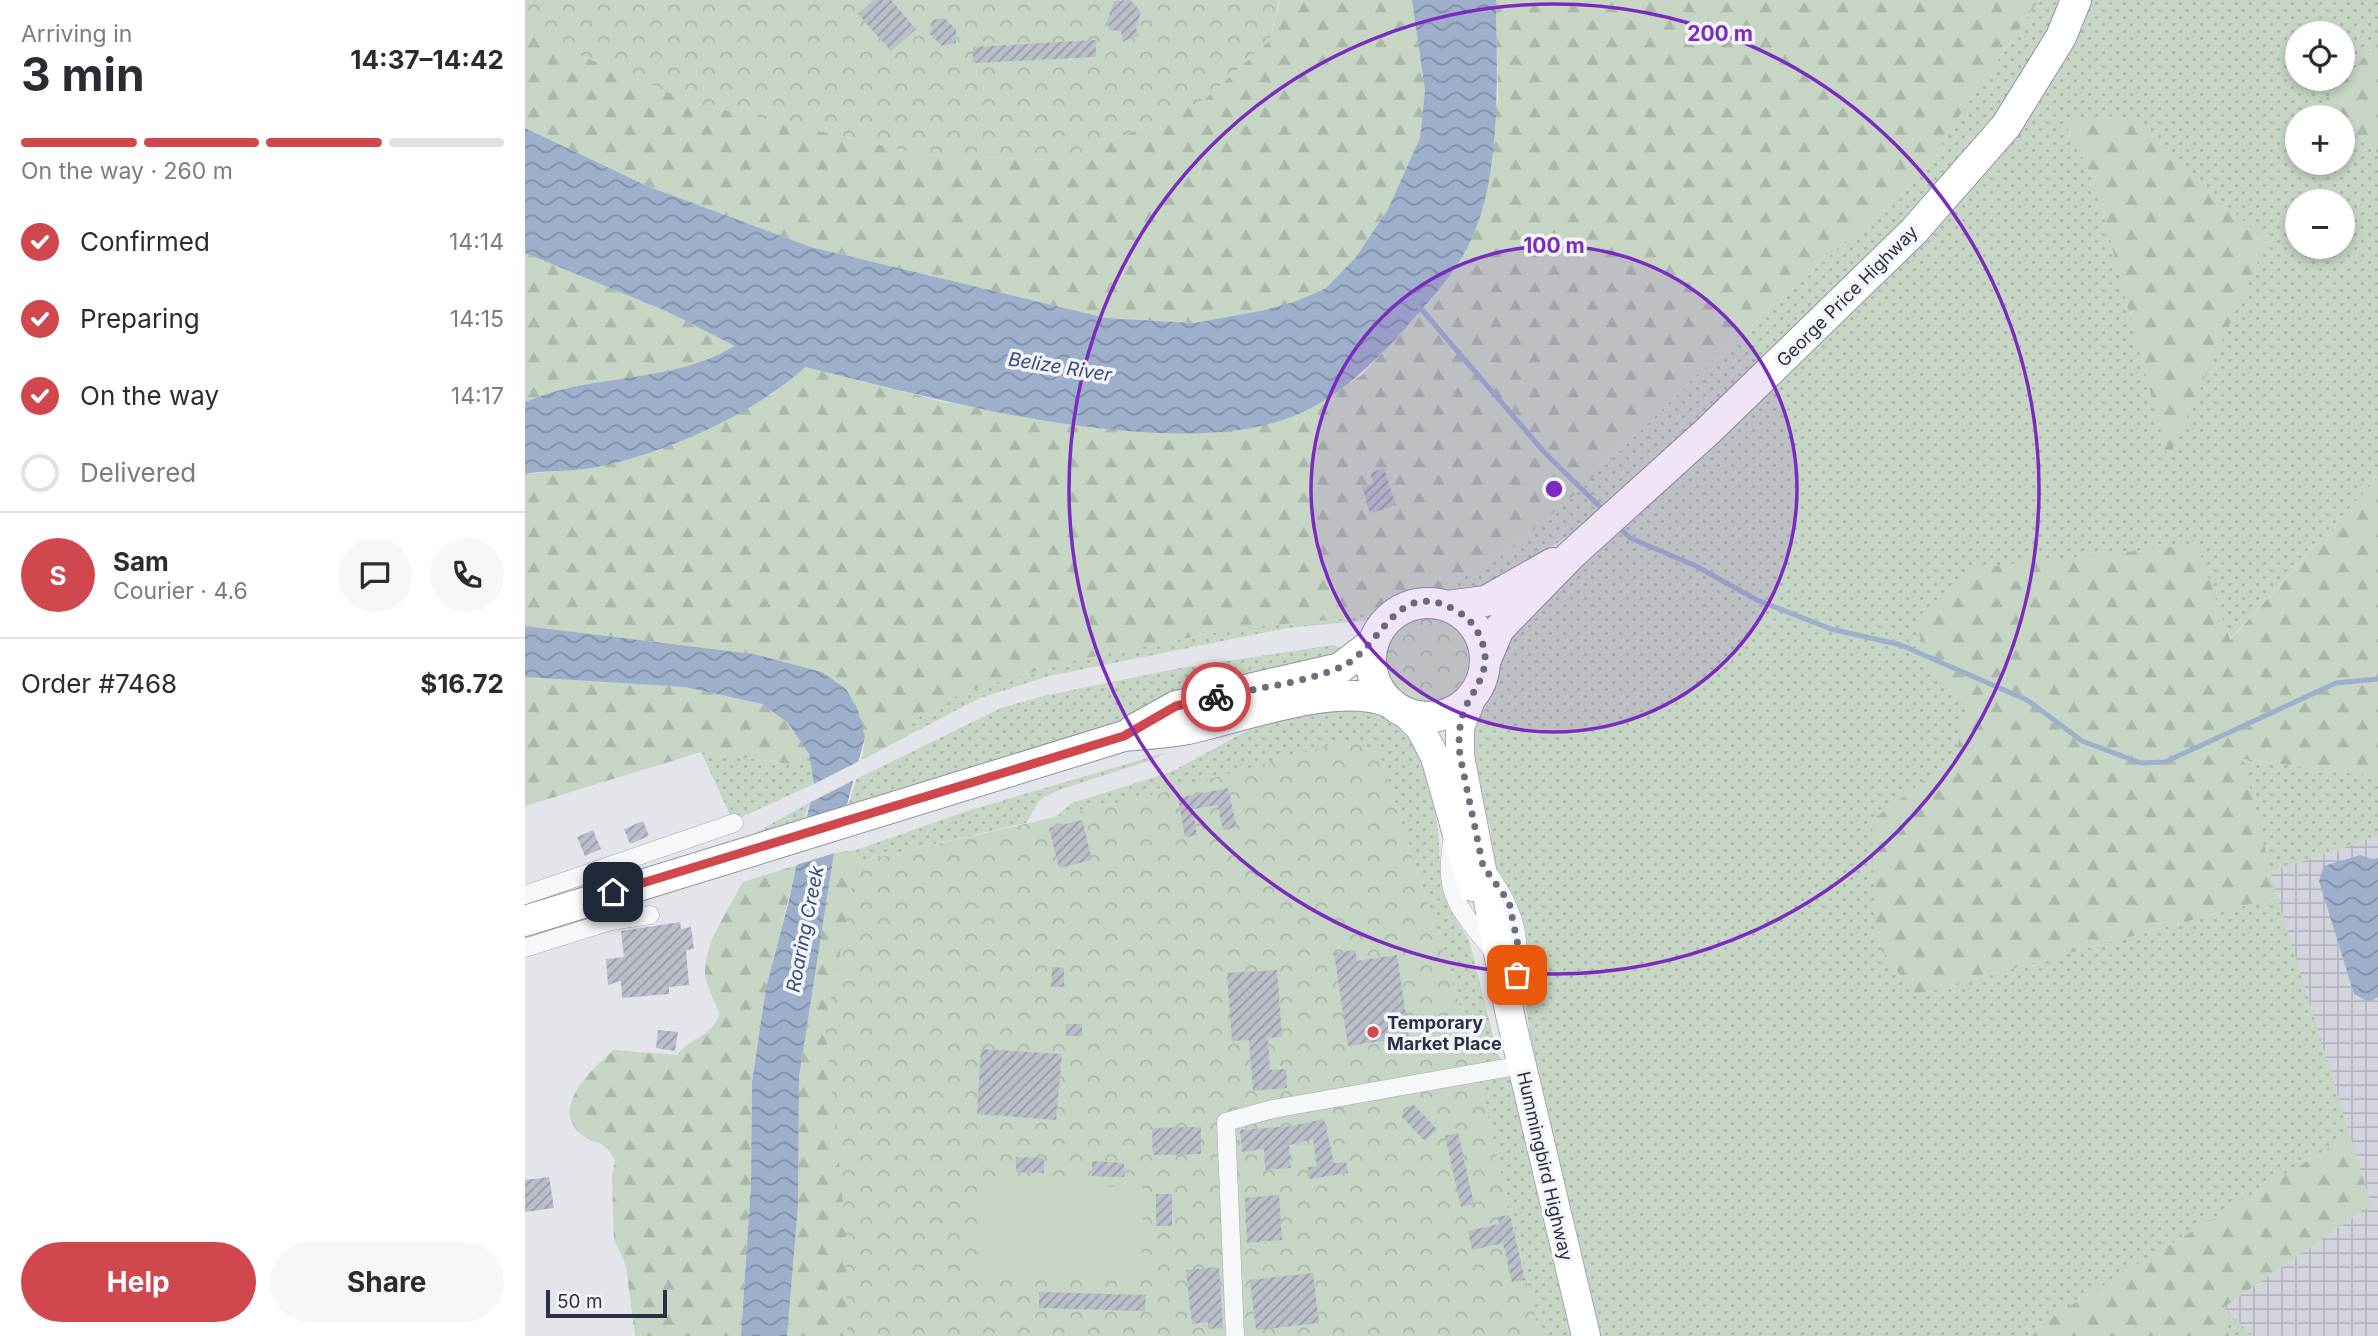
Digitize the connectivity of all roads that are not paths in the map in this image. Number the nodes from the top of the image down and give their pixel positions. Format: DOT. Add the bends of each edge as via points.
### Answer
graph roads {
  1 [pos="2076,0"];
  2 [pos="1572,554"];
  3 [pos="1447,606"];
  4 [pos="1373,643"];
  5 [pos="1485,662"];
  6 [pos="1474,693"];
  7 [pos="1398,707"];
  8 [pos="1124,736"];
  9 [pos="734,823"];
  10 [pos="525,895"];
  11 [pos="650,915"];
  12 [pos="525,921"];
  13 [pos="525,948"];
  14 [pos="1508,1006"];
  15 [pos="1521,1065"];
  16 [pos="1235,1336"];
  17 [pos="1586,1336"];
  1 -- 2 [label="highway, George Price Highway" via="2061,37 2006,126 1914,231 1708,431"];
  2 -- 3 [label="highway, George Price Highway" via="1486,601"];
  2 -- 5 [label="highway, George Price Highway" via="1499,629"];
  3 -- 4 [label="highway" via="1405,607 1388,619"];
  3 -- 5 [label="highway" via="1475,628"];
  4 -- 7 [label="highway" via="1374,680"];
  4 -- 8 [label="highway" via="1340,667 1176,706"];
  5 -- 6 [label="highway"];
  6 -- 7 [label="highway" via="1443,715 1423,716"];
  6 -- 14 [label="main road, Hummingbird Highway" via="1458,741"];
  7 -- 8 [label="highway" via="1376,696 1342,694 1184,730"];
  7 -- 14 [label="main road, Hummingbird Highway" via="1420,728 1435,758"];
  8 -- 12 [label="highway"];
  9 -- 10 [label="street"];
  11 -- 13 [label="street" via="611,921"];
  14 -- 15 [label="main road, Hummingbird Highway"];
  15 -- 16 [label="street" via="1283,1107 1226,1122"];
  15 -- 17 [label="main road, Hummingbird Highway"];
}
